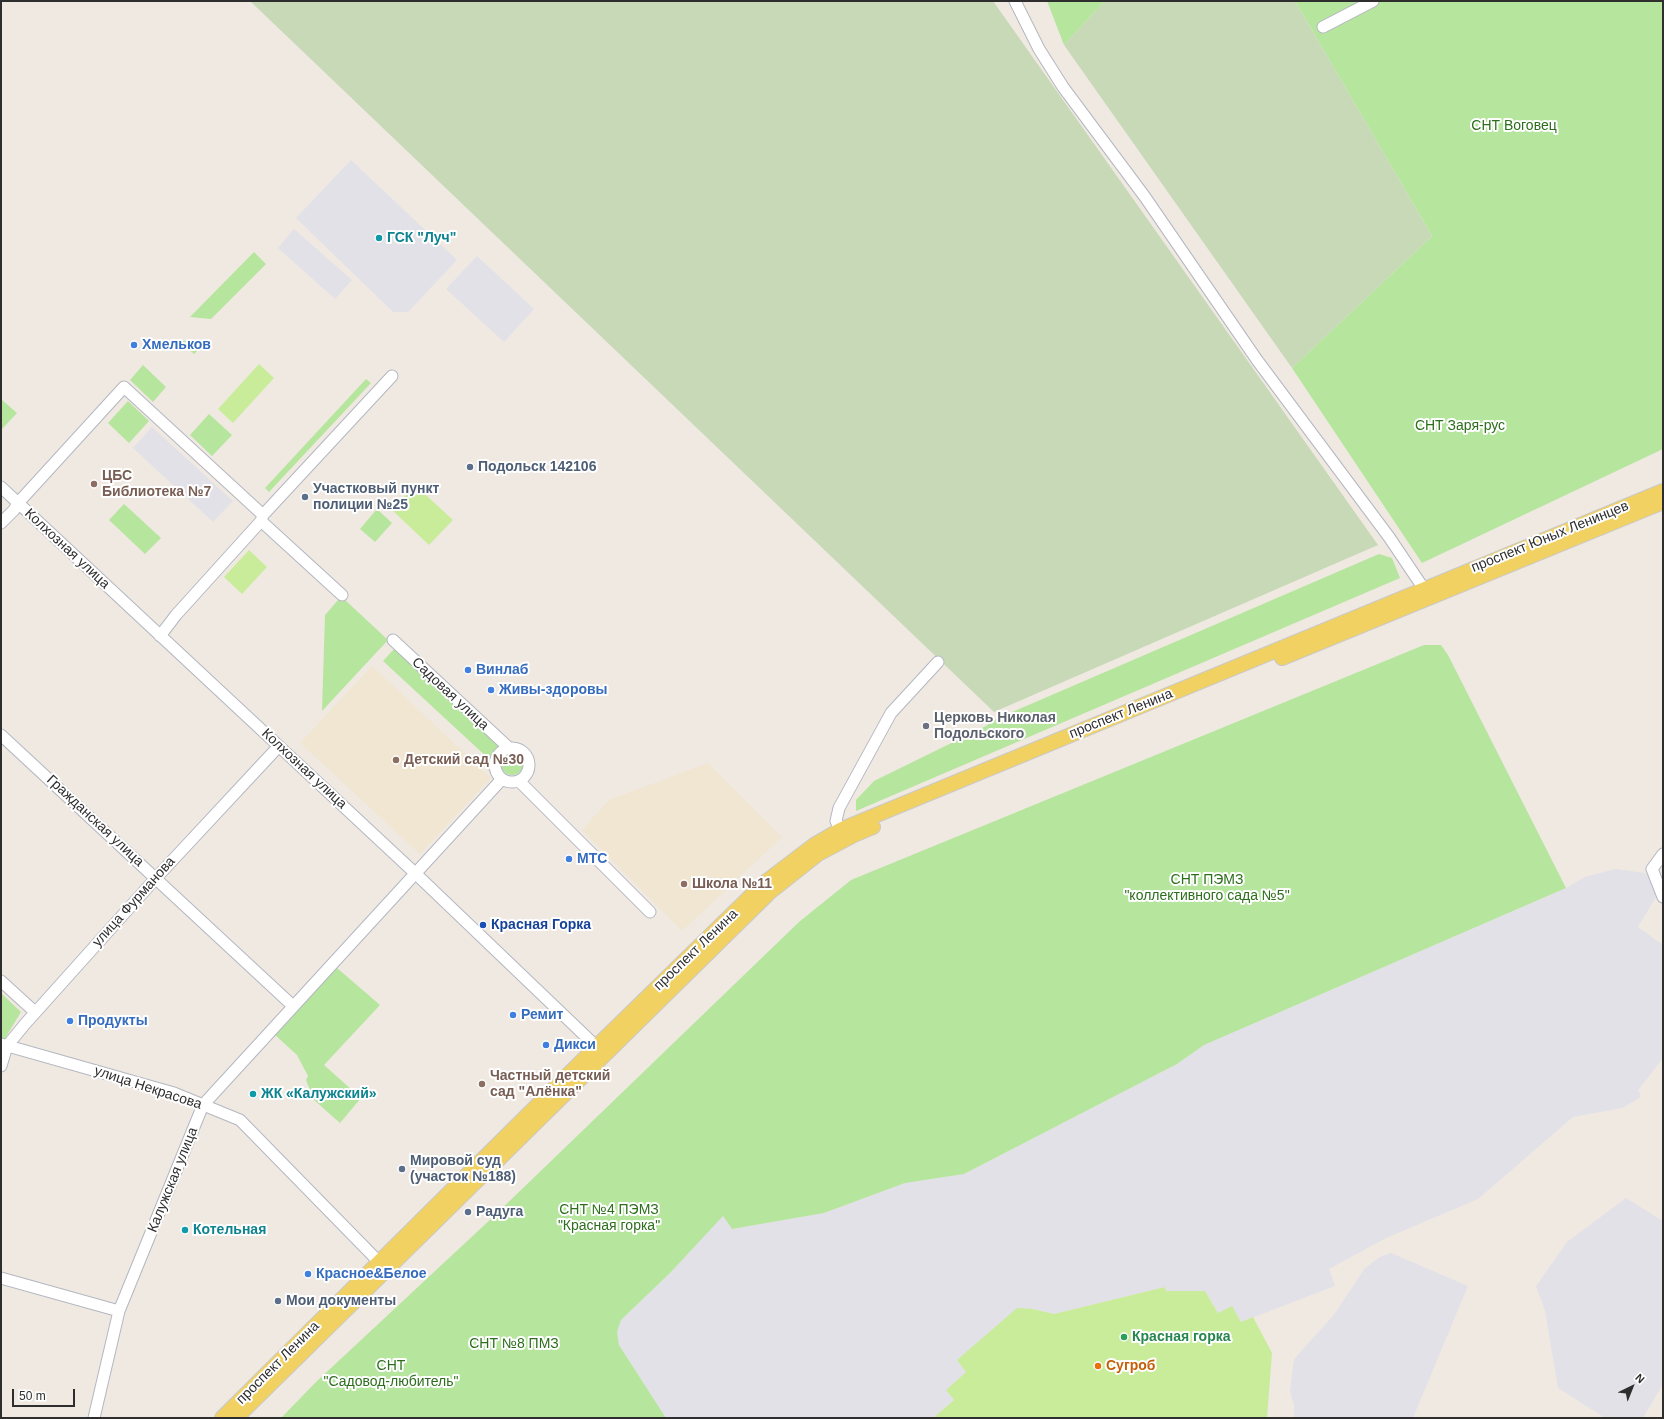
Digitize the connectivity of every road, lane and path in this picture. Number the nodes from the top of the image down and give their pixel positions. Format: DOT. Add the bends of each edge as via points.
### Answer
graph roads {
  1 [pos="1015,1"];
  2 [pos="1373,1"];
  3 [pos="1323,27"];
  4 [pos="392,376"];
  5 [pos="1,487"];
  6 [pos="1663,491"];
  7 [pos="1663,502"];
  8 [pos="18,503"];
  9 [pos="262,518"];
  10 [pos="1,523"];
  11 [pos="1424,589"];
  12 [pos="1437,589"];
  13 [pos="342,595"];
  14 [pos="160,636"];
  15 [pos="393,640"];
  16 [pos="938,662"];
  17 [pos="1,735"];
  18 [pos="279,746"];
  19 [pos="508,747"];
  20 [pos="502,779"];
  21 [pos="519,781"];
  22 [pos="840,830"];
  23 [pos="1663,854"];
  24 [pos="416,874"];
  25 [pos="156,878"];
  26 [pos="1663,897"];
  27 [pos="650,912"];
  28 [pos="1,981"];
  29 [pos="294,1006"];
  30 [pos="35,1012"];
  31 [pos="4,1045"];
  32 [pos="600,1050"];
  33 [pos="1,1066"];
  34 [pos="203,1105"];
  35 [pos="379,1262"];
  36 [pos="1,1278"];
  37 [pos="119,1311"];
  38 [pos="94,1418"];
  39 [pos="222,1418"];
  40 [pos="236,1418"];
  1 -- 11 [label="street" via="1039,49 1063,87 1145,197 1257,360 1389,537"];
  2 -- 3 [label="street"];
  4 -- 9 [label="street"];
  5 -- 8 [label="street, Колхозная улица"];
  6 -- 12 [label="main road, проспект Юных Ленинцев"];
  7 -- 12 [label="main road, проспект Юных Ленинцев"];
  8 -- 9 [label="street" via="124,387"];
  8 -- 10 [label="street"];
  8 -- 14 [label="street, Колхозная улица"];
  9 -- 13 [label="street"];
  9 -- 14 [label="street"];
  11 -- 12 [label="main road, проспект Ленина"];
  11 -- 22 [label="main road, проспект Ленина"];
  12 -- 32 [label="main road, проспект Ленина" via="854,835 818,854 770,892"];
  14 -- 18 [label="street, Колхозная улица"];
  15 -- 19 [label="street, Садовая улица"];
  16 -- 22 [label="street" via="891,713 839,808 836,821"];
  17 -- 25 [label="street, Гражданская улица"];
  18 -- 24 [label="street, Колхозная улица"];
  18 -- 25 [label="street, улица Фурманова"];
  19 -- 20 [label="street" via="498,753 494,764"];
  19 -- 21 [label="street" via="524,752 530,762 528,773"];
  20 -- 21 [label="street" via="508,782"];
  20 -- 24 [label="street, Калужская улица"];
  21 -- 27 [label="street"];
  22 -- 32 [label="main road, проспект Ленина" via="814,845 764,883"];
  23 -- 26 [label="street" via="1652,869"];
  24 -- 29 [label="street, Калужская улица"];
  24 -- 32 [label="street, Колхозная улица"];
  25 -- 29 [label="street, Гражданская улица"];
  25 -- 30 [label="street, улица Фурманова"];
  28 -- 30 [label="street"];
  29 -- 34 [label="street, Калужская улица"];
  30 -- 31 [label="street, улица Фурманова"];
  31 -- 33 [label="street, улица Фурманова"];
  31 -- 34 [label="street, улица Некрасова" via="174,1093"];
  32 -- 35 [label="main road, проспект Ленина"];
  32 -- 40 [label="main road, проспект Ленина" via="333,1324"];
  34 -- 35 [label="street, улица Некрасова" via="240,1120"];
  34 -- 37 [label="street, Калужская улица"];
  35 -- 39 [label="main road, проспект Ленина"];
  36 -- 37 [label="street"];
  37 -- 38 [label="street, Калужская улица"];
}
